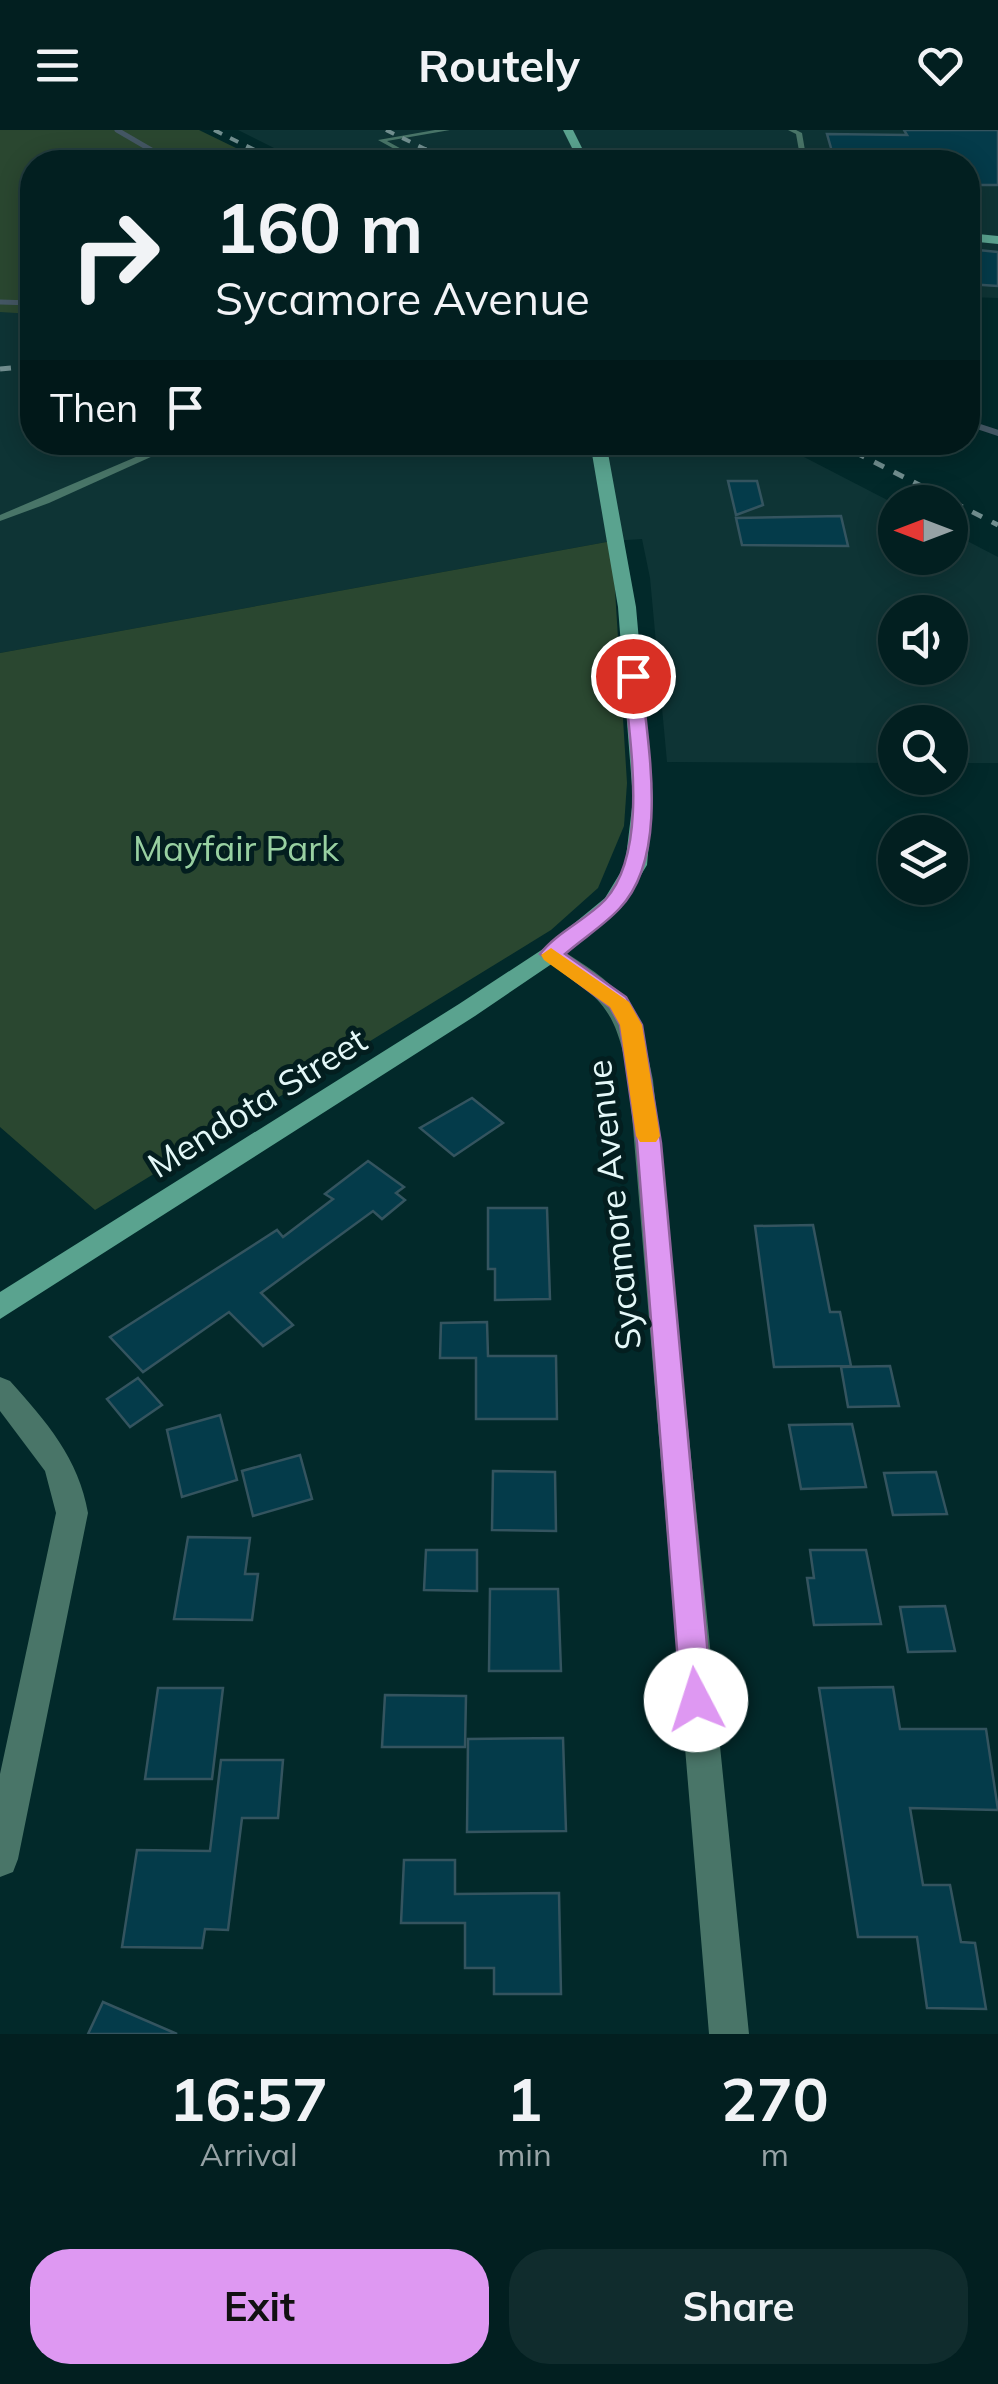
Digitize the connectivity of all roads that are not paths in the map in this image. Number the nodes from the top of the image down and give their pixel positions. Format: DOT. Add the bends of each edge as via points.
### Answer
graph roads {
  1 [pos="447,130"];
  2 [pos="791,130"];
  3 [pos="400,150"];
  4 [pos="802,150"];
  5 [pos="145,455"];
  6 [pos="600,455"];
  7 [pos="0,518"];
  8 [pos="551,954"];
  9 [pos="0,1307"];
  10 [pos="0,1390"];
  11 [pos="0,1859"];
  12 [pos="729,2034"];
  1 -- 3 [label="lane" via="381,140"];
  2 -- 4 [label="lane" via="799,133"];
  5 -- 7 [label="lane"];
  6 -- 8 [label="street" via="628,607 643,800 636,865 613,904"];
  8 -- 9 [label="street, Mendota Street"];
  8 -- 12 [label="street, Sycamore Avenue" via="618,1002 631,1025 641,1080"];
  10 -- 11 [label="street" via="57,1462 72,1513"];
}
